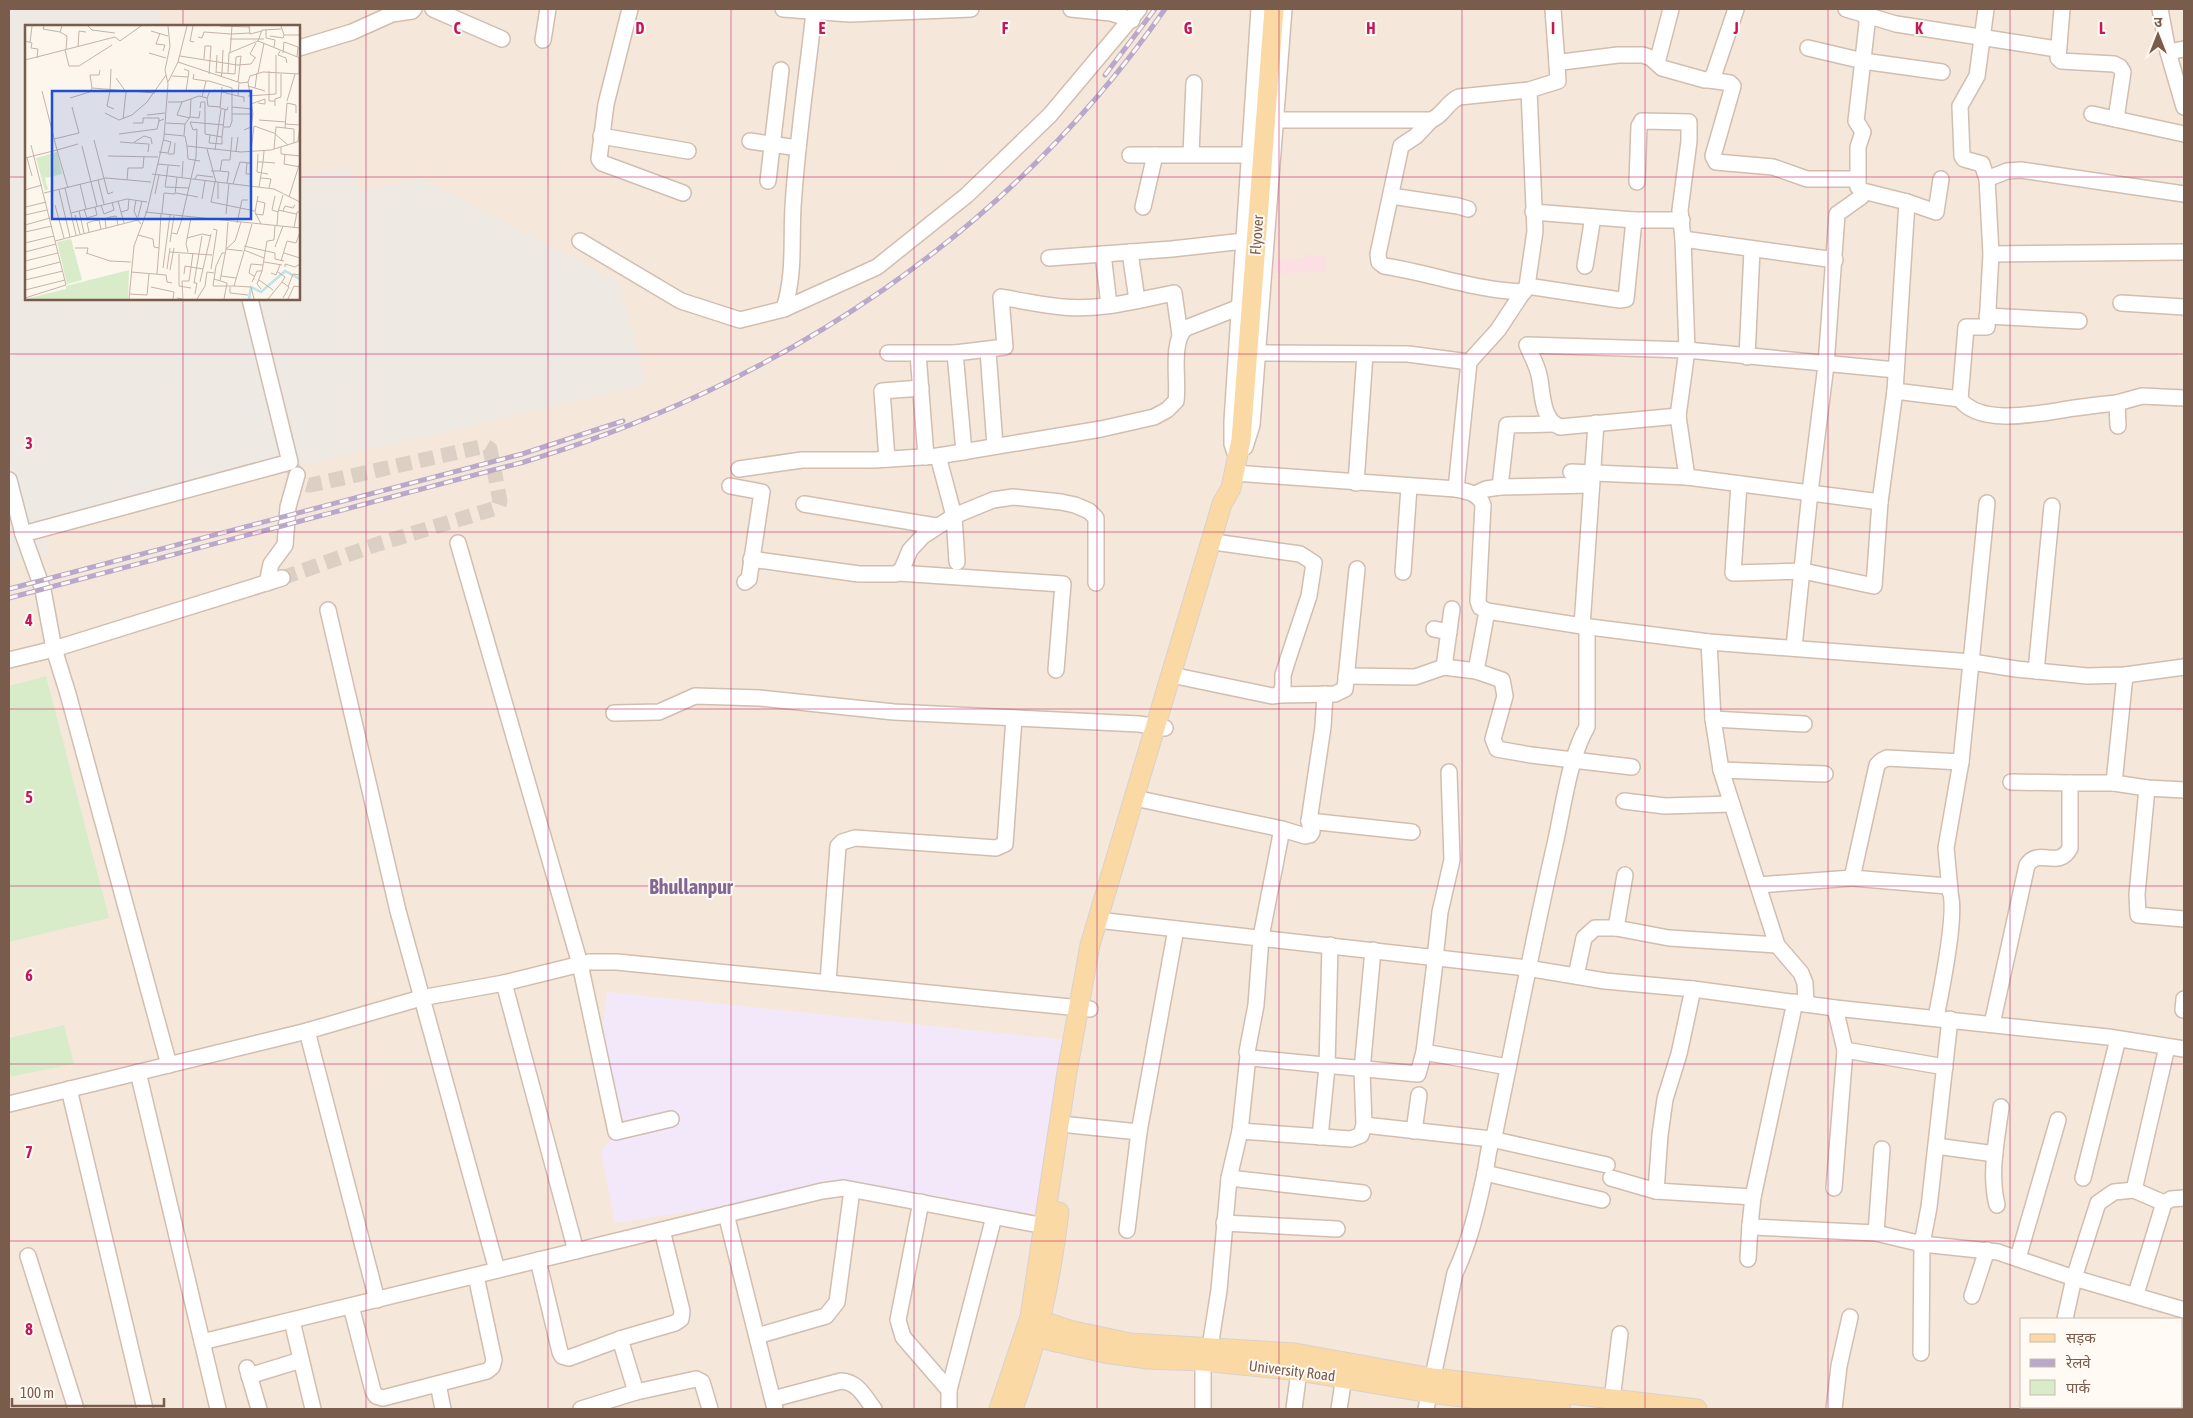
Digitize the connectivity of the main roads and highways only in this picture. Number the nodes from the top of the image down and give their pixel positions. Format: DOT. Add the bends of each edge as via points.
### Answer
graph roads {
  1 [pos="1274,9"];
  2 [pos="1234,474"];
  3 [pos="1161,727"];
  4 [pos="1102,921"];
  5 [pos="1084,1008"];
  6 [pos="1033,1327"];
  7 [pos="1206,1354"];
  8 [pos="1024,1358"];
  9 [pos="1429,1393"];
  10 [pos="1578,1403"];
  11 [pos="1529,1408"];
  12 [pos="999,1409"];
  13 [pos="1013,1409"];
  14 [pos="1561,1409"];
  15 [pos="1697,1409"];
  1 -- 2 [label="main road, Flyover" via="1241,440"];
  2 -- 3 [label="main road" via="1222,504"];
  2 -- 3 [label="main road" via="1232,504 1221,543 1181,677"];
  3 -- 4 [label="main road"];
  3 -- 4 [label="main road" via="1144,800"];
  4 -- 5 [label="main road"];
  5 -- 6 [label="main road" via="1045,1226"];
  5 -- 6 [label="main road" via="1054,1252"];
  6 -- 7 [label="main road, University Road" via="1147,1359"];
  6 -- 8 [label="main road"];
  7 -- 9 [label="main road, University Road"];
  7 -- 9 [label="main road" via="1295,1353"];
  8 -- 12 [label="main road"];
  8 -- 13 [label="main road"];
  9 -- 10 [label="main road"];
  9 -- 11 [label="main road, University Road"];
  10 -- 15 [label="main road" via="1612,1400"];
  11 -- 14 [label="main road, University Road"];
}
